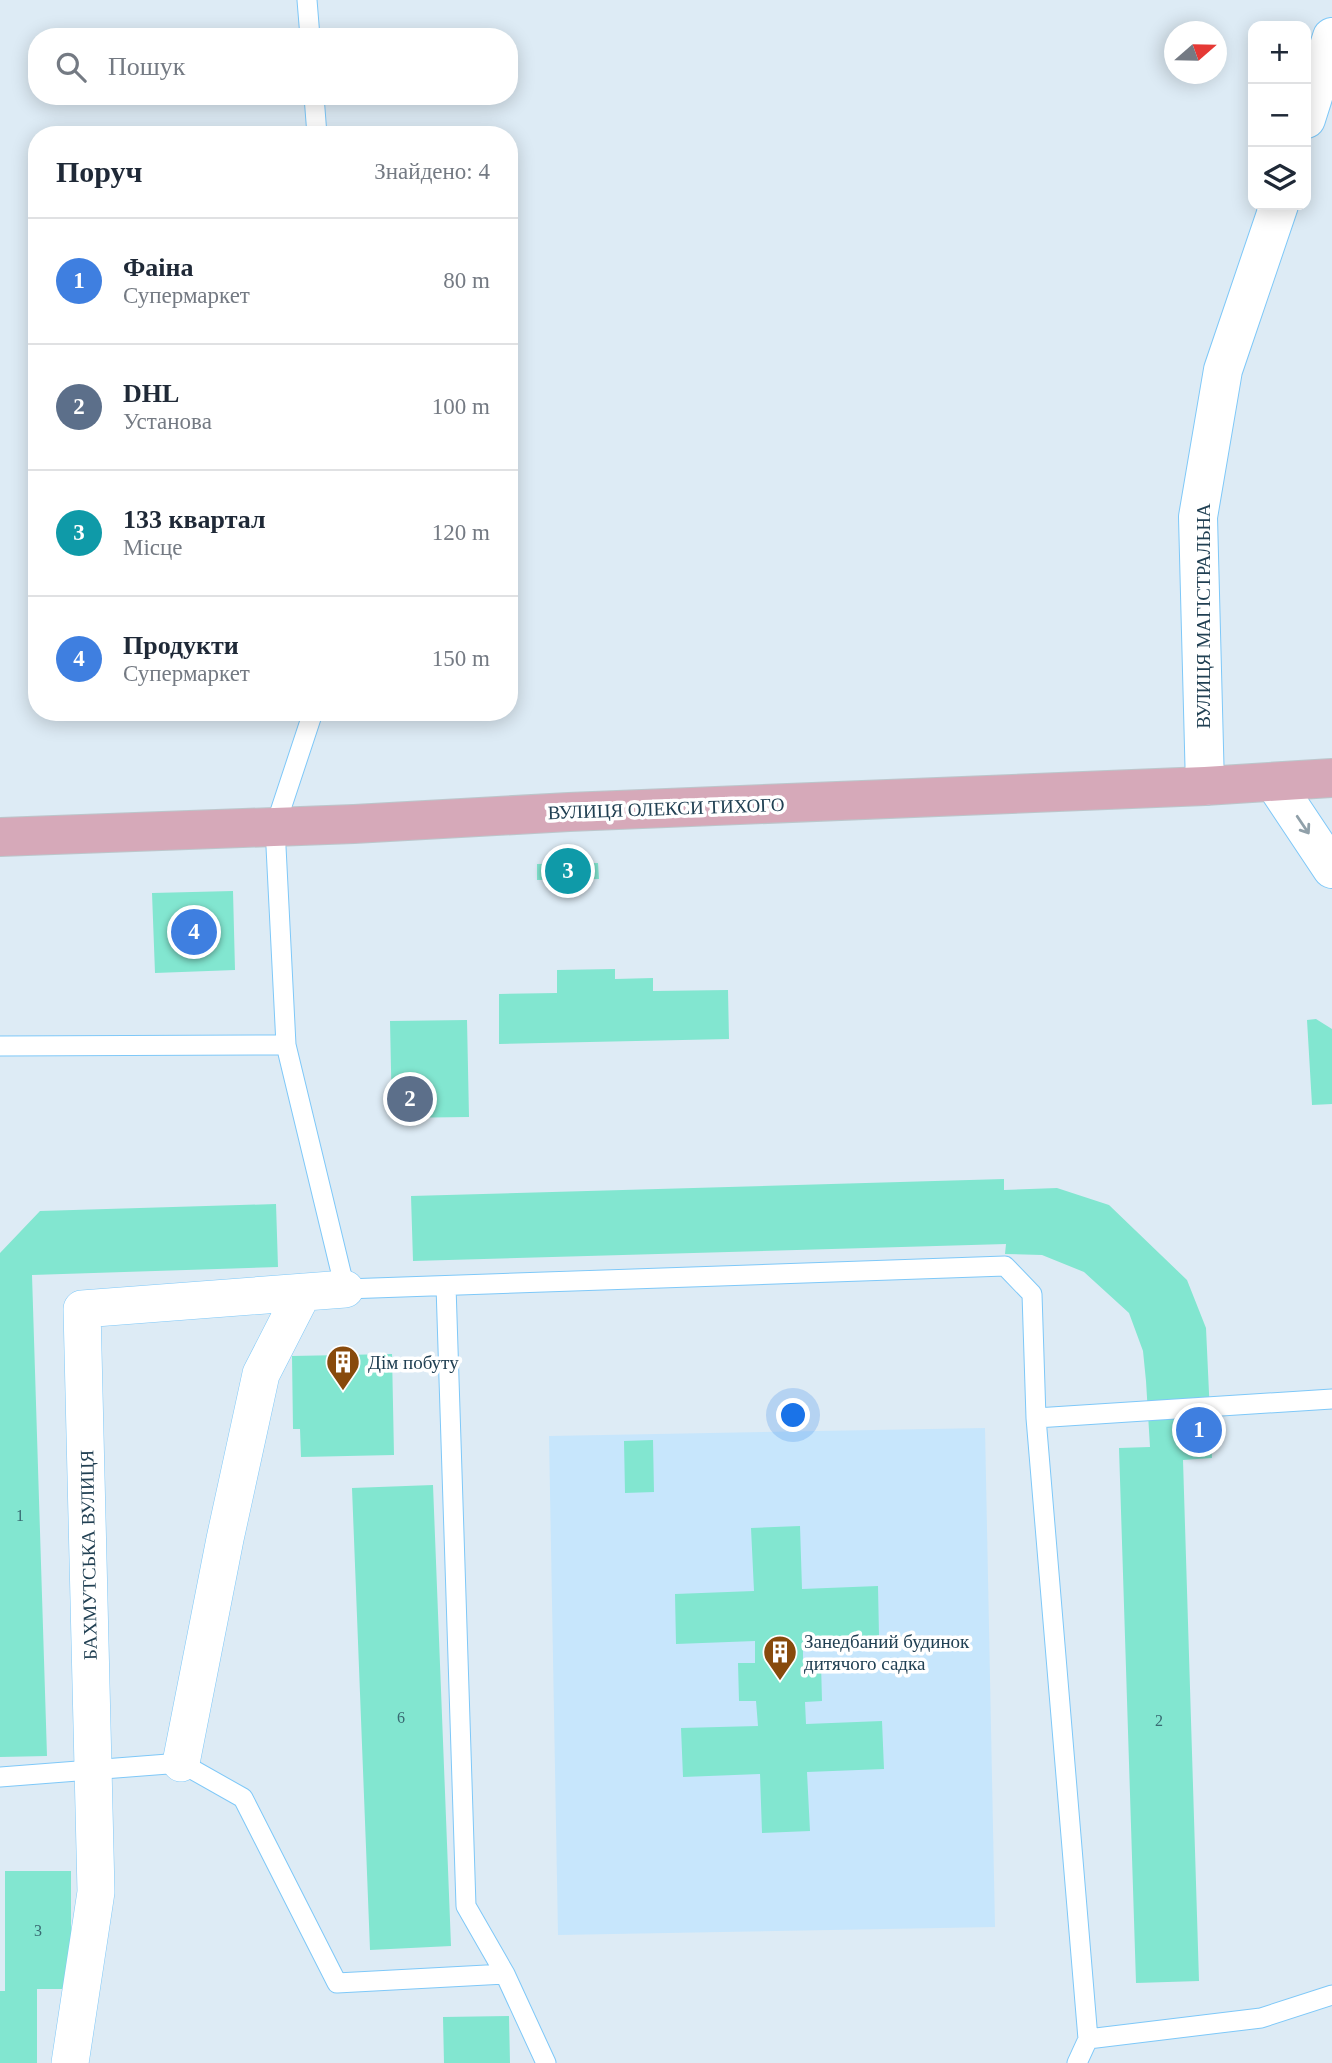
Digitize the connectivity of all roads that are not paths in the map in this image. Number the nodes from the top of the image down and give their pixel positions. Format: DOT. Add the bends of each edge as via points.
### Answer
graph roads {
  1 [pos="307,0"];
  2 [pos="309,28"];
  3 [pos="1332,37"];
  4 [pos="1311,103"];
  5 [pos="315,105"];
  6 [pos="316,126"];
  7 [pos="1277,210"];
  8 [pos="310,721"];
  9 [pos="1332,778"];
  10 [pos="1274,782"];
  11 [pos="1205,786"];
  12 [pos="275,827"];
  13 [pos="0,837"];
  14 [pos="1332,869"];
  15 [pos="286,1045"];
  16 [pos="0,1046"];
  17 [pos="446,1286"];
  18 [pos="345,1289"];
  19 [pos="303,1292"];
  20 [pos="1332,1399"];
  21 [pos="1036,1418"];
  22 [pos="181,1763"];
  23 [pos="93,1769"];
  24 [pos="0,1777"];
  25 [pos="505,1975"];
  26 [pos="1332,1995"];
  27 [pos="1088,2039"];
  28 [pos="69,2063"];
  29 [pos="546,2063"];
  30 [pos="1077,2063"];
  1 -- 2 [label="lane"];
  3 -- 4 [label="street"];
  5 -- 6 [label="lane"];
  7 -- 11 [label="street, ВУЛИЦЯ МАГІСТРАЛЬНА" via="1223,370 1198,517"];
  8 -- 12 [label="lane"];
  9 -- 10 [label="main road, ВУЛИЦЯ ОЛЕКСИ ТИХОГО"];
  10 -- 11 [label="main road, ВУЛИЦЯ ОЛЕКСИ ТИХОГО"];
  10 -- 14 [label="street, one-way"];
  11 -- 12 [label="main road, ВУЛИЦЯ ОЛЕКСИ ТИХОГО"];
  12 -- 13 [label="main road, ВУЛИЦЯ ОЛЕКСИ ТИХОГО"];
  12 -- 15 [label="lane"];
  15 -- 16 [label="lane"];
  15 -- 18 [label="lane"];
  17 -- 18 [label="lane"];
  17 -- 21 [label="lane" via="1005,1266 1032,1294"];
  17 -- 25 [label="lane" via="466,1906"];
  18 -- 19 [label="street, БАХМУТСЬКА ВУЛИЦЯ"];
  19 -- 22 [label="street" via="261,1374"];
  19 -- 23 [label="street, БАХМУТСЬКА ВУЛИЦЯ" via="82,1309"];
  20 -- 21 [label="lane"];
  21 -- 27 [label="lane"];
  22 -- 23 [label="lane"];
  22 -- 25 [label="lane" via="243,1798 337,1983"];
  23 -- 24 [label="lane"];
  23 -- 28 [label="street, БАХМУТСЬКА ВУЛИЦЯ" via="96,1892"];
  25 -- 29 [label="lane"];
  26 -- 27 [label="lane" via="1261,2018"];
  27 -- 30 [label="lane"];
}
